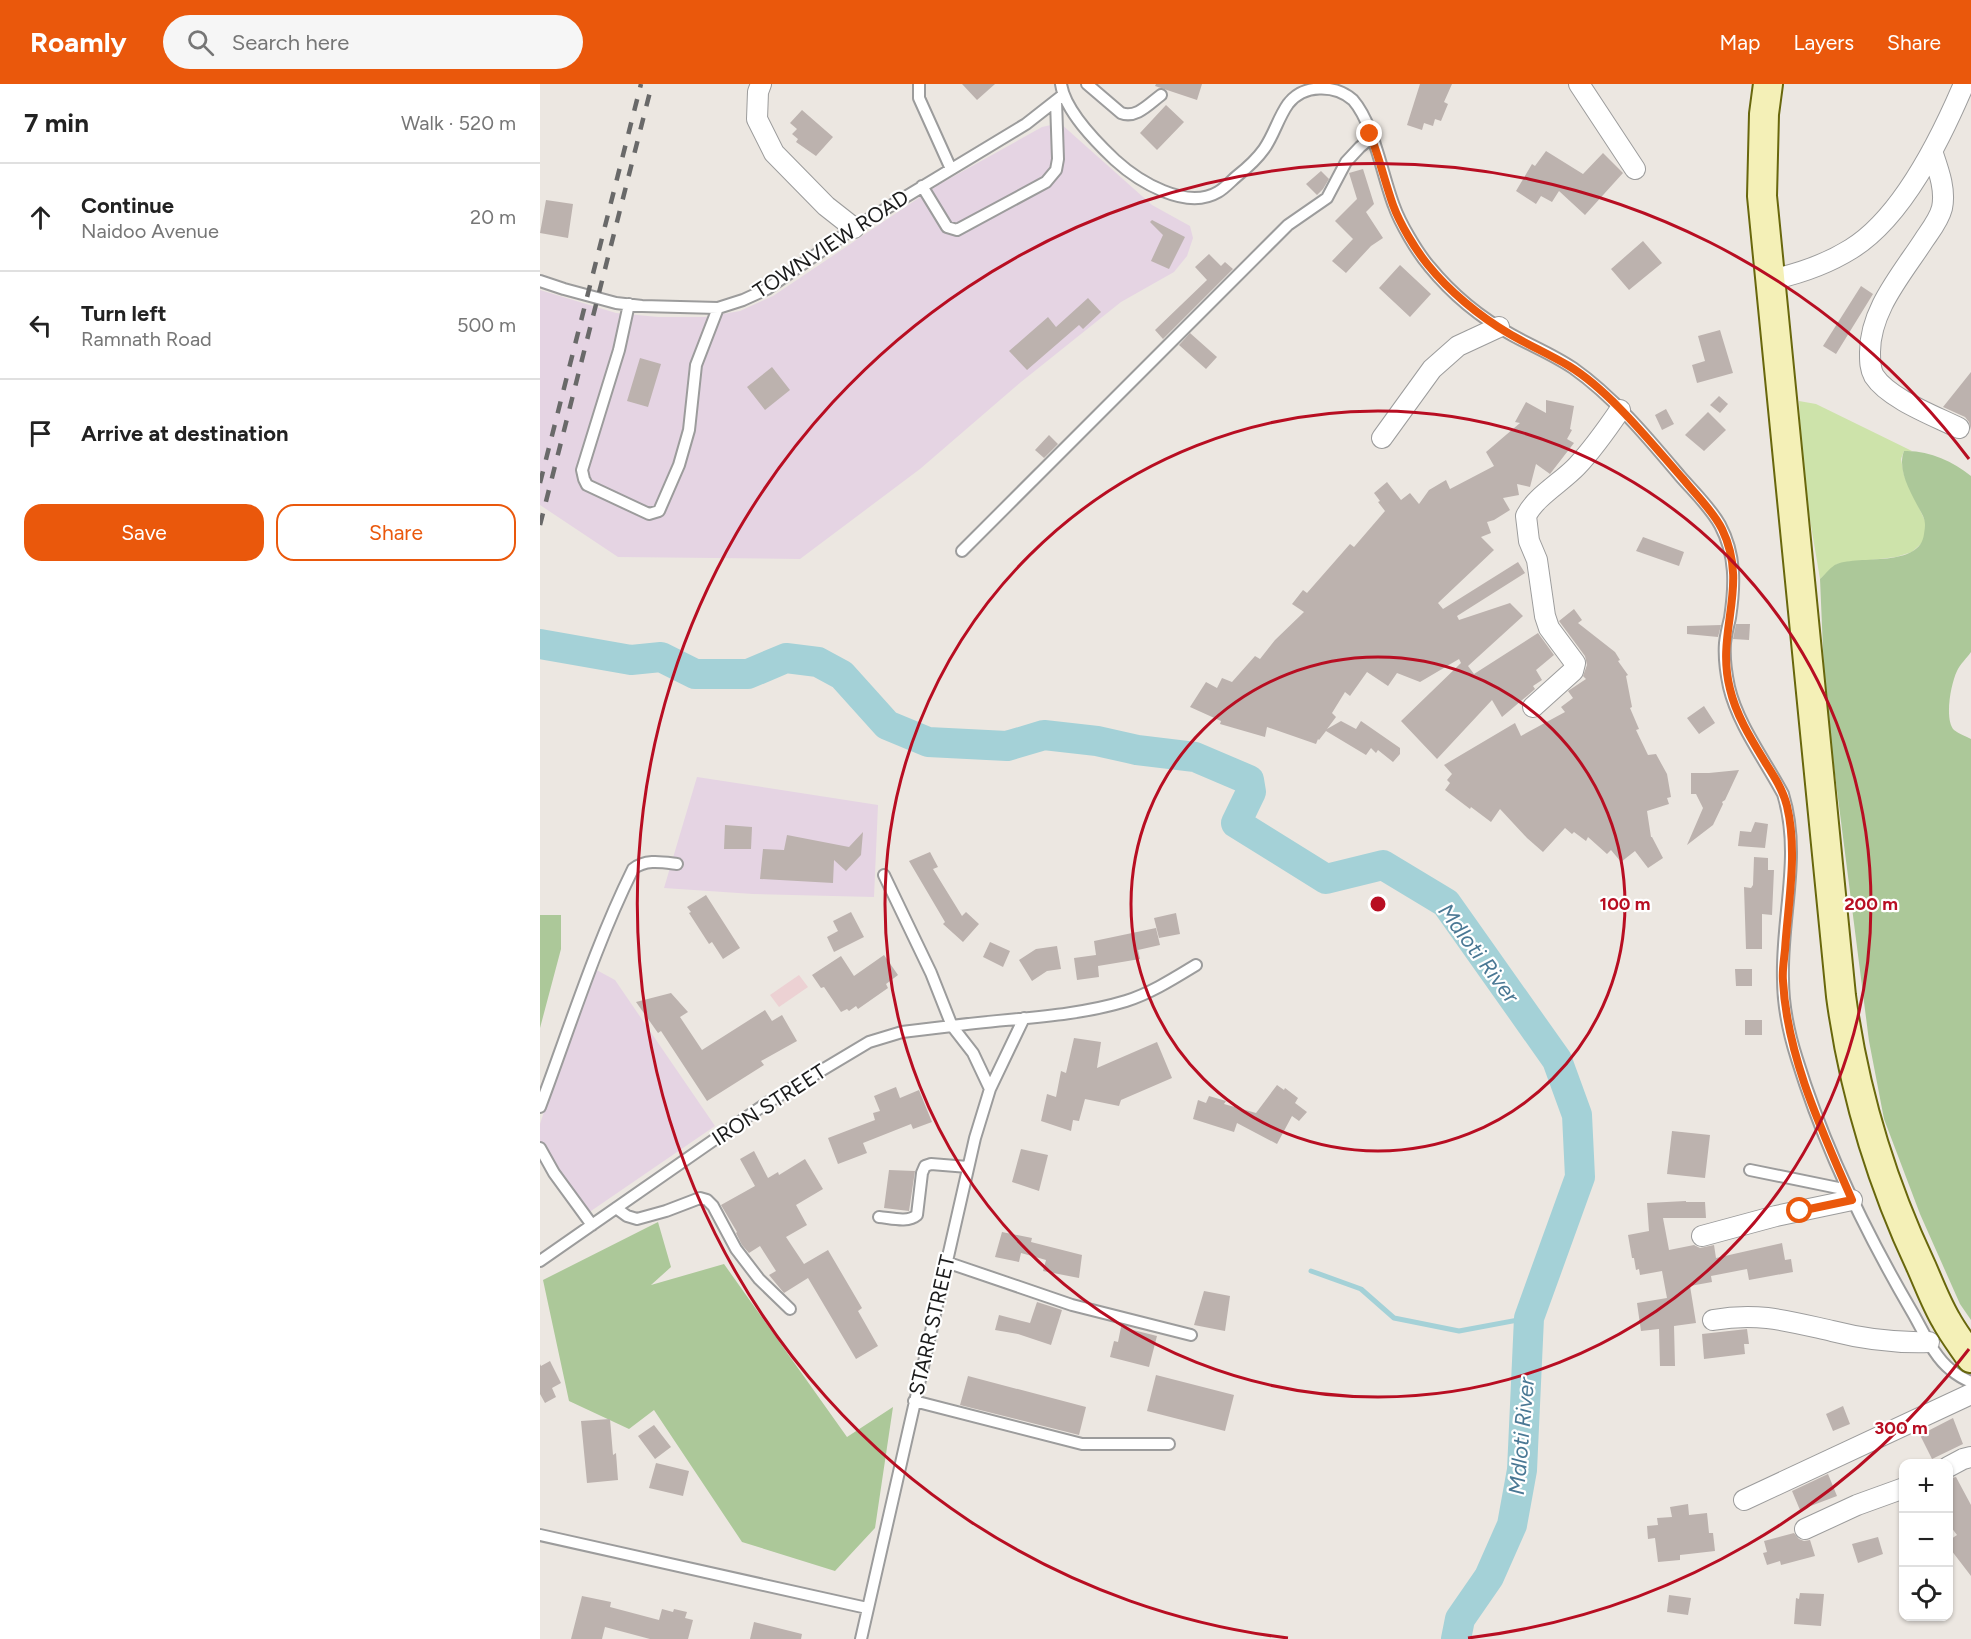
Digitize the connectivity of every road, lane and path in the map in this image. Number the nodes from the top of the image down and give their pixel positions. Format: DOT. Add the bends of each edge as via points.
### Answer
graph roads {
  1 [pos="761,84"];
  2 [pos="919,84"];
  3 [pos="1087,84"];
  4 [pos="1327,84"];
  5 [pos="1580,84"];
  6 [pos="1768,84"];
  7 [pos="1964,84"];
  8 [pos="1060,93"];
  9 [pos="1161,95"];
  10 [pos="1371,138"];
  11 [pos="1932,151"];
  12 [pos="951,169"];
  13 [pos="1635,169"];
  14 [pos="922,186"];
  15 [pos="854,228"];
  16 [pos="1770,280"];
  17 [pos="540,281"];
  18 [pos="629,304"];
  19 [pos="718,308"];
  20 [pos="1499,327"];
  21 [pos="1620,410"];
  22 [pos="1959,428"];
  23 [pos="1382,438"];
  24 [pos="963,551"];
  25 [pos="1533,707"];
  26 [pos="676,864"];
  27 [pos="884,875"];
  28 [pos="1196,965"];
  29 [pos="1024,1018"];
  30 [pos="952,1026"];
  31 [pos="990,1089"];
  32 [pos="540,1107"];
  33 [pos="540,1148"];
  34 [pos="968,1167"];
  35 [pos="1750,1170"];
  36 [pos="1850,1195"];
  37 [pos="616,1208"];
  38 [pos="879,1217"];
  39 [pos="592,1225"];
  40 [pos="1702,1236"];
  41 [pos="540,1261"];
  42 [pos="946,1262"];
  43 [pos="790,1309"];
  44 [pos="1713,1320"];
  45 [pos="1191,1335"];
  46 [pos="1929,1342"];
  47 [pos="1971,1358"];
  48 [pos="1971,1382"];
  49 [pos="1971,1394"];
  50 [pos="914,1401"];
  51 [pos="1169,1444"];
  52 [pos="1971,1457"];
  53 [pos="1953,1464"];
  54 [pos="1899,1490"];
  55 [pos="1744,1500"];
  56 [pos="1804,1529"];
  57 [pos="540,1535"];
  58 [pos="867,1608"];
  59 [pos="861,1639"];
  1 -- 15 [label="street" via="757,119 774,153 826,206"];
  2 -- 12 [label="lane" via="919,98"];
  3 -- 9 [label="lane" via="1126,115 1138,112"];
  4 -- 8 [label="lane" via="1295,96 1257,158 1218,192 1200,198 1159,189 1131,175 1104,150"];
  4 -- 10 [label="lane" via="1352,98"];
  5 -- 13 [label="street"];
  6 -- 16 [label="street" via="1762,195"];
  7 -- 11 [label="street"];
  8 -- 12 [label="lane, TOWNVIEW ROAD" via="1026,124"];
  8 -- 14 [label="lane" via="1058,159 1056,170 1046,182 957,230 947,227"];
  10 -- 20 [label="lane" via="1394,208 1428,265"];
  10 -- 24 [label="lane" via="1346,162 1327,198 1288,225"];
  11 -- 16 [label="street" via="1887,217 1853,248 1827,262"];
  11 -- 22 [label="street" via="1942,184 1941,211 1876,319 1871,332 1870,362 1874,375 1892,393"];
  12 -- 14 [label="lane, TOWNVIEW ROAD"];
  14 -- 15 [label="lane, TOWNVIEW ROAD"];
  15 -- 19 [label="lane, TOWNVIEW ROAD" via="767,289"];
  16 -- 47 [label="street" via="1848,1047 1859,1098 1904,1230 1945,1320"];
  17 -- 18 [label="lane, TOWNVIEW ROAD"];
  18 -- 19 [label="lane, TOWNVIEW ROAD"];
  18 -- 19 [label="lane" via="582,470 587,484 649,514 659,511 679,465 689,430 696,365"];
  20 -- 21 [label="lane" via="1571,367"];
  20 -- 23 [label="street" via="1458,346 1432,369"];
  21 -- 25 [label="street" via="1576,467 1526,516 1549,628 1575,663 1573,671"];
  21 -- 36 [label="lane" via="1714,514 1732,556 1733,597 1725,642 1729,688 1788,808 1790,890 1783,979 1787,1016 1796,1058"];
  26 -- 32 [label="lane" via="647,862 633,869 591,967"];
  27 -- 30 [label="lane"];
  28 -- 29 [label="lane, IRON STREET" via="1127,1001"];
  29 -- 30 [label="lane, IRON STREET"];
  29 -- 31 [label="lane, STARR STREET"];
  30 -- 31 [label="lane" via="973,1053"];
  30 -- 37 [label="lane, IRON STREET" via="902,1032 869,1042 767,1103"];
  31 -- 34 [label="lane, STARR STREET"];
  33 -- 39 [label="lane"];
  34 -- 38 [label="lane" via="925,1166 917,1215 907,1220"];
  34 -- 42 [label="lane, STARR STREET"];
  35 -- 36 [label="lane"];
  36 -- 40 [label="street"];
  36 -- 46 [label="lane"];
  37 -- 39 [label="lane, IRON STREET"];
  37 -- 43 [label="lane" via="627,1216 641,1218 697,1199 707,1200 736,1250"];
  39 -- 41 [label="lane, IRON STREET"];
  42 -- 45 [label="lane" via="1072,1305"];
  42 -- 50 [label="lane, STARR STREET"];
  44 -- 46 [label="street" via="1765,1316 1834,1332"];
  46 -- 48 [label="lane" via="1950,1370"];
  49 -- 55 [label="street"];
  50 -- 51 [label="lane" via="1082,1444"];
  50 -- 58 [label="lane, STARR STREET"];
  52 -- 53 [label="street"];
  54 -- 56 [label="street"];
  57 -- 58 [label="lane"];
  58 -- 59 [label="lane, STARR STREET"];
}
